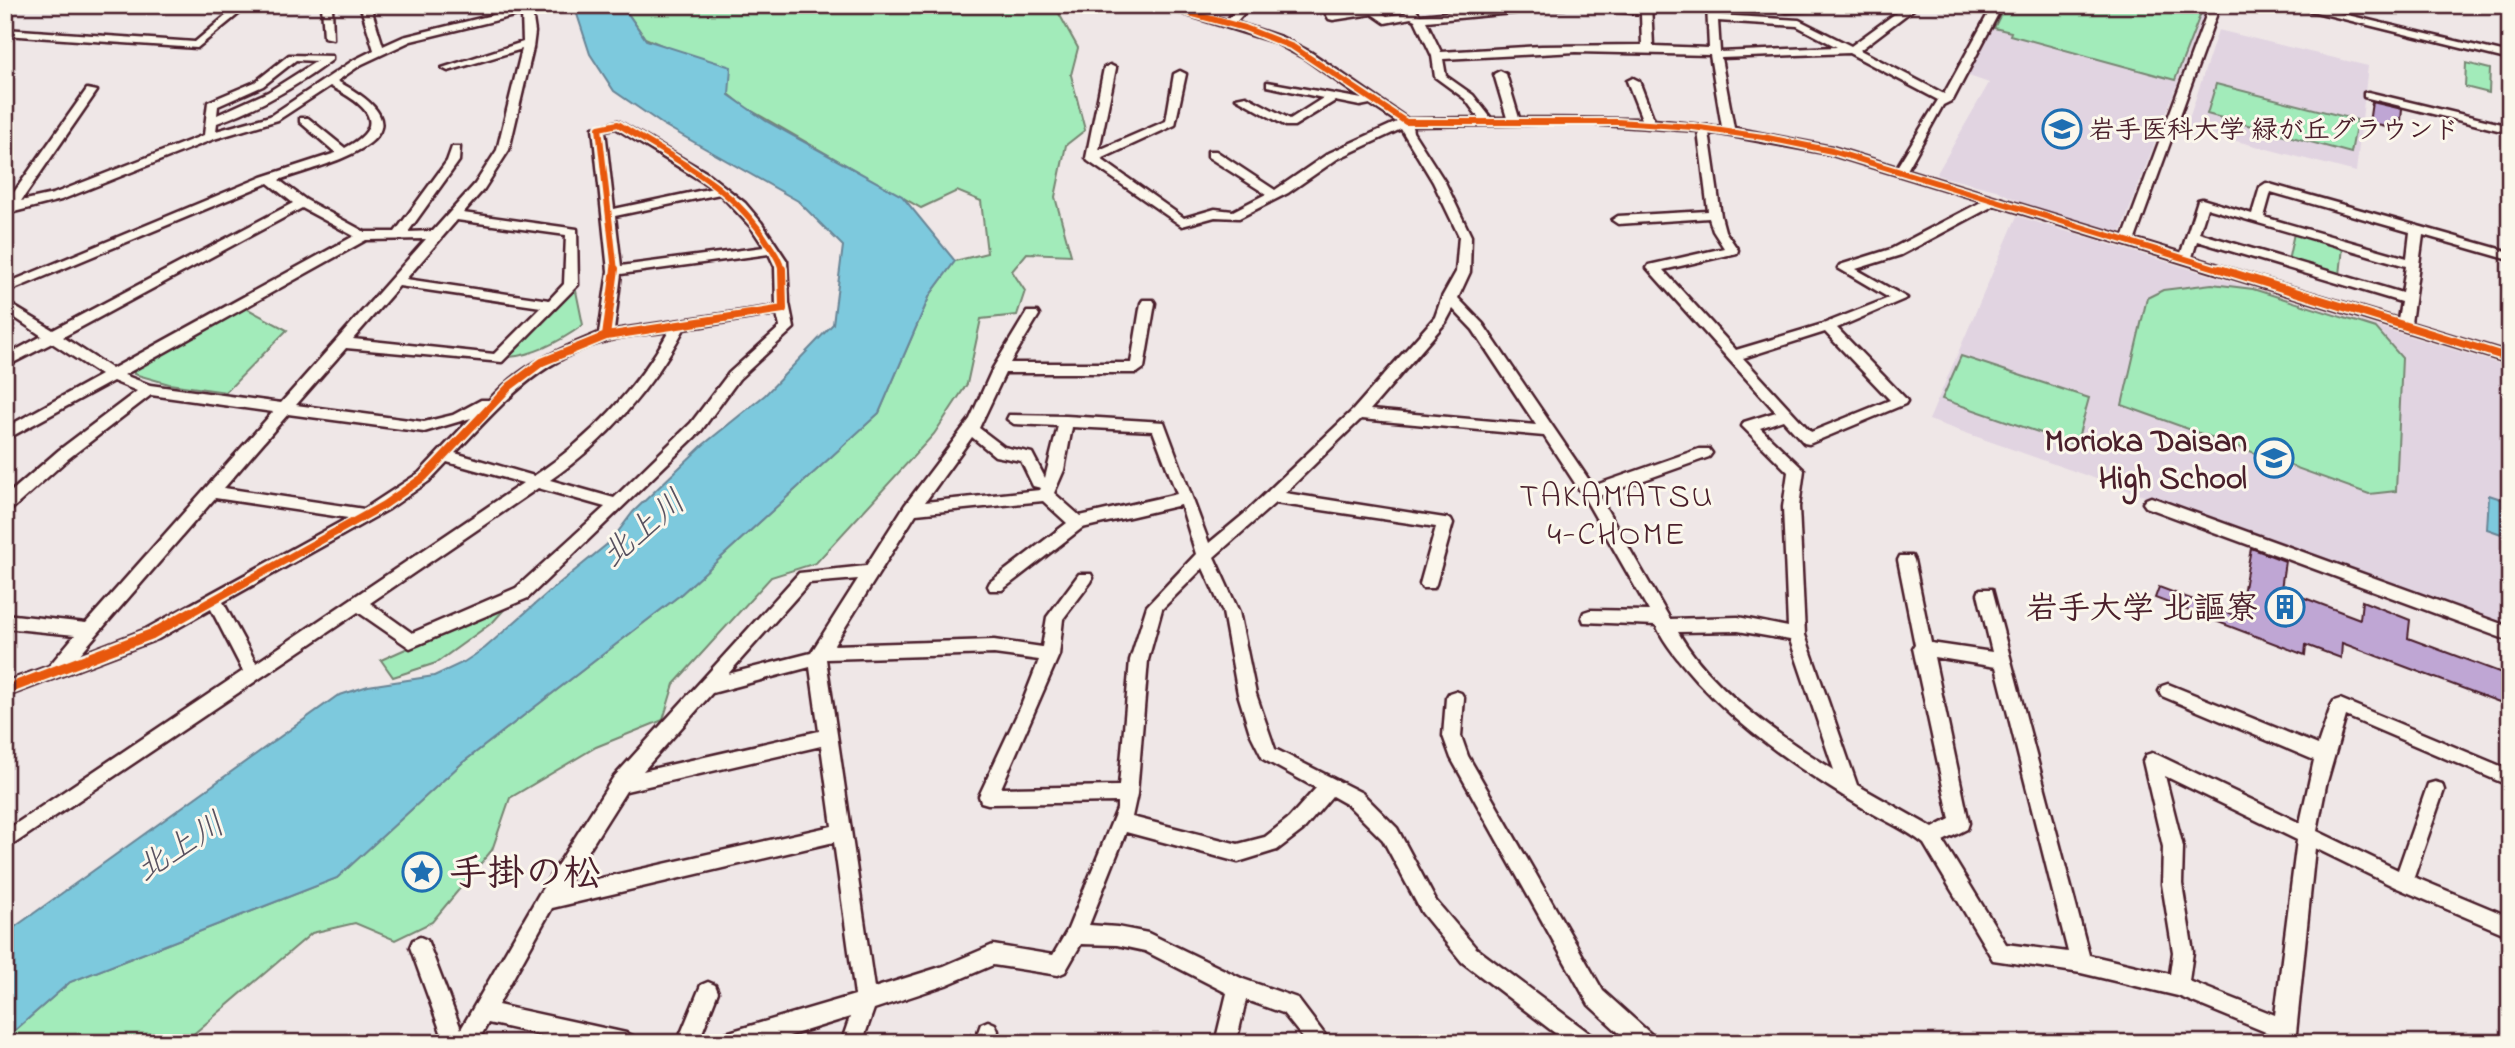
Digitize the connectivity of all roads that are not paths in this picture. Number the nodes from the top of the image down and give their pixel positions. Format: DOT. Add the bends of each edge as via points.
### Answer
graph roads {
  1 [pos="197,5"];
  2 [pos="327,5"];
  3 [pos="365,5"];
  4 [pos="1160,5"];
  5 [pos="1246,5"];
  6 [pos="1326,5"];
  7 [pos="1565,5"];
  8 [pos="1586,5"];
  9 [pos="1712,5"];
  10 [pos="1786,5"];
  11 [pos="1849,5"];
  12 [pos="1914,5"];
  13 [pos="1968,5"];
  14 [pos="2216,5"];
  15 [pos="2292,5"];
  16 [pos="526,8"];
  17 [pos="1372,8"];
  18 [pos="1646,8"];
  19 [pos="1189,9"];
  20 [pos="1415,13"];
  21 [pos="1713,18"];
  22 [pos="1228,25"];
  23 [pos="5,32"];
  24 [pos="329,37"];
  25 [pos="528,44"];
  26 [pos="1648,48"];
  27 [pos="1853,50"];
  28 [pos="379,51"];
  29 [pos="1715,53"];
  30 [pos="1437,56"];
  31 [pos="2510,57"];
  32 [pos="448,68"];
  33 [pos="1110,68"];
  34 [pos="1180,74"];
  35 [pos="1500,74"];
  36 [pos="1633,81"];
  37 [pos="331,82"];
  38 [pos="1271,84"];
  39 [pos="91,91"];
  40 [pos="2368,95"];
  41 [pos="1333,97"];
  42 [pos="1242,98"];
  43 [pos="1370,100"];
  44 [pos="1947,100"];
  45 [pos="304,120"];
  46 [pos="211,121"];
  47 [pos="1514,121"];
  48 [pos="1406,122"];
  49 [pos="1488,122"];
  50 [pos="1648,123"];
  51 [pos="1703,128"];
  52 [pos="1728,130"];
  53 [pos="2510,130"];
  54 [pos="210,137"];
  55 [pos="456,150"];
  56 [pos="344,153"];
  57 [pos="1212,154"];
  58 [pos="1092,158"];
  59 [pos="1900,172"];
  60 [pos="270,179"];
  61 [pos="723,190"];
  62 [pos="1275,195"];
  63 [pos="1993,201"];
  64 [pos="302,202"];
  65 [pos="8,209"];
  66 [pos="609,214"];
  67 [pos="1714,214"];
  68 [pos="456,216"];
  69 [pos="2257,219"];
  70 [pos="1618,220"];
  71 [pos="2417,230"];
  72 [pos="400,234"];
  73 [pos="439,235"];
  74 [pos="2192,235"];
  75 [pos="363,236"];
  76 [pos="2128,242"];
  77 [pos="772,250"];
  78 [pos="2510,256"];
  79 [pos="2185,260"];
  80 [pos="2412,264"];
  81 [pos="615,271"];
  82 [pos="398,282"];
  83 [pos="5,289"];
  84 [pos="1449,297"];
  85 [pos="2407,299"];
  86 [pos="1148,303"];
  87 [pos="550,304"];
  88 [pos="5,305"];
  89 [pos="783,309"];
  90 [pos="1032,315"];
  91 [pos="679,325"];
  92 [pos="2403,326"];
  93 [pos="1828,327"];
  94 [pos="606,336"];
  95 [pos="52,337"];
  96 [pos="344,343"];
  97 [pos="1733,356"];
  98 [pos="2510,358"];
  99 [pos="5,362"];
  100 [pos="1000,368"];
  101 [pos="111,375"];
  102 [pos="510,386"];
  103 [pos="148,390"];
  104 [pos="284,408"];
  105 [pos="1358,414"];
  106 [pos="1785,414"];
  107 [pos="1014,419"];
  108 [pos="1066,421"];
  109 [pos="971,429"];
  110 [pos="1547,431"];
  111 [pos="5,435"];
  112 [pos="1704,453"];
  113 [pos="446,456"];
  114 [pos="534,482"];
  115 [pos="1048,489"];
  116 [pos="211,492"];
  117 [pos="1590,493"];
  118 [pos="1272,497"];
  119 [pos="1186,498"];
  120 [pos="2151,503"];
  121 [pos="617,505"];
  122 [pos="5,506"];
  123 [pos="911,509"];
  124 [pos="366,515"];
  125 [pos="1076,523"];
  126 [pos="1205,555"];
  127 [pos="1906,560"];
  128 [pos="872,572"];
  129 [pos="1085,578"];
  130 [pos="1428,583"];
  131 [pos="996,586"];
  132 [pos="1986,594"];
  133 [pos="214,600"];
  134 [pos="358,603"];
  135 [pos="1590,617"];
  136 [pos="5,621"];
  137 [pos="1663,622"];
  138 [pos="90,630"];
  139 [pos="2510,634"];
  140 [pos="1797,635"];
  141 [pos="1923,648"];
  142 [pos="819,655"];
  143 [pos="1050,655"];
  144 [pos="2003,661"];
  145 [pos="55,670"];
  146 [pos="253,674"];
  147 [pos="708,687"];
  148 [pos="5,690"];
  149 [pos="2168,691"];
  150 [pos="1455,698"];
  151 [pos="827,737"];
  152 [pos="2325,756"];
  153 [pos="2510,778"];
  154 [pos="620,784"];
  155 [pos="1331,785"];
  156 [pos="1850,790"];
  157 [pos="2435,790"];
  158 [pos="1128,794"];
  159 [pos="1122,822"];
  160 [pos="841,832"];
  161 [pos="2306,835"];
  162 [pos="1931,838"];
  163 [pos="5,842"];
  164 [pos="2402,881"];
  165 [pos="546,900"];
  166 [pos="2510,927"];
  167 [pos="1076,934"];
  168 [pos="420,947"];
  169 [pos="2081,963"];
  170 [pos="2178,986"];
  171 [pos="1238,988"];
  172 [pos="708,992"];
  173 [pos="866,1001"];
  174 [pos="482,1012"];
  175 [pos="2284,1036"];
  176 [pos="456,1043"];
  177 [pos="465,1043"];
  178 [pos="626,1043"];
  179 [pos="687,1043"];
  180 [pos="726,1043"];
  181 [pos="850,1043"];
  182 [pos="1225,1043"];
  183 [pos="1321,1043"];
  184 [pos="1586,1043"];
  185 [pos="1646,1043"];
  1 -- 23 [label="street" via="236,12 197,45"];
  2 -- 24 [label="street"];
  3 -- 28 [label="street"];
  4 -- 19 [label="street"];
  5 -- 22 [label="street"];
  6 -- 17 [label="street" via="1333,17"];
  7 -- 20 [label="street"];
  8 -- 18 [label="street"];
  9 -- 21 [label="street"];
  10 -- 11 [label="street" via="1787,9"];
  12 -- 27 [label="street"];
  13 -- 44 [label="street" via="1994,12"];
  14 -- 76 [label="street"];
  15 -- 31 [label="street"];
  16 -- 25 [label="street"];
  16 -- 28 [label="street" via="422,34"];
  17 -- 20 [label="street" via="1385,20"];
  18 -- 26 [label="street"];
  19 -- 22 [label="street"];
  20 -- 30 [label="street"];
  21 -- 27 [label="street" via="1799,23"];
  21 -- 29 [label="street"];
  22 -- 43 [label="street" via="1261,32 1294,48"];
  25 -- 32 [label="street"];
  25 -- 68 [label="street" via="503,150"];
  26 -- 29 [label="street"];
  26 -- 30 [label="street"];
  27 -- 29 [label="street"];
  27 -- 44 [label="street"];
  28 -- 37 [label="street"];
  29 -- 52 [label="street"];
  30 -- 49 [label="street" via="1441,77 1469,96"];
  33 -- 58 [label="street"];
  34 -- 58 [label="street" via="1171,123"];
  35 -- 47 [label="street"];
  36 -- 50 [label="street"];
  37 -- 54 [label="street" via="274,118"];
  37 -- 56 [label="street" via="370,108 376,124 365,141"];
  38 -- 41 [label="street"];
  39 -- 65 [label="street"];
  40 -- 53 [label="street"];
  41 -- 42 [label="street" via="1290,124"];
  41 -- 43 [label="street" via="1360,103"];
  43 -- 48 [label="street"];
  44 -- 59 [label="street" via="1940,103"];
  45 -- 56 [label="street"];
  46 -- 46 [label="street" via="212,104 259,84 293,57 328,58 284,90"];
  46 -- 54 [label="street"];
  47 -- 49 [label="street"];
  47 -- 50 [label="street"];
  48 -- 49 [label="street"];
  48 -- 62 [label="street" via="1333,156"];
  48 -- 84 [label="street" via="1407,132 1439,182 1465,236 1463,272"];
  50 -- 51 [label="street"];
  51 -- 52 [label="street"];
  51 -- 67 [label="street"];
  52 -- 59 [label="street" via="1832,151"];
  54 -- 65 [label="street" via="57,197"];
  55 -- 72 [label="street" via="453,161"];
  56 -- 60 [label="street"];
  57 -- 62 [label="street"];
  58 -- 62 [label="street" via="1182,222 1215,214 1235,215"];
  59 -- 63 [label="street"];
  60 -- 64 [label="street"];
  60 -- 83 [label="street"];
  61 -- 66 [label="street"];
  61 -- 66 [label="street" via="618,124 599,128"];
  61 -- 77 [label="street" via="747,211"];
  63 -- 76 [label="street"];
  63 -- 93 [label="street" via="1896,252 1845,268 1900,298"];
  64 -- 75 [label="street"];
  64 -- 95 [label="street"];
  66 -- 81 [label="street"];
  67 -- 70 [label="street"];
  67 -- 97 [label="street" via="1732,250 1654,268"];
  68 -- 73 [label="street"];
  68 -- 87 [label="street" via="572,232 570,285"];
  69 -- 71 [label="street" via="2266,187"];
  69 -- 74 [label="street" via="2202,204"];
  69 -- 80 [label="street"];
  71 -- 78 [label="street"];
  71 -- 80 [label="street"];
  72 -- 73 [label="street"];
  72 -- 75 [label="street"];
  73 -- 82 [label="street"];
  74 -- 79 [label="street"];
  74 -- 85 [label="street"];
  75 -- 101 [label="street"];
  76 -- 79 [label="street"];
  77 -- 81 [label="street"];
  77 -- 89 [label="street" via="780,262"];
  79 -- 92 [label="street"];
  80 -- 85 [label="street"];
  81 -- 94 [label="street"];
  82 -- 87 [label="street"];
  82 -- 96 [label="street"];
  84 -- 105 [label="street" via="1441,319"];
  84 -- 110 [label="street" via="1478,327"];
  85 -- 92 [label="street"];
  86 -- 100 [label="street" via="1137,368"];
  87 -- 96 [label="street" via="497,359"];
  88 -- 95 [label="street"];
  89 -- 91 [label="street"];
  89 -- 121 [label="street" via="787,328 734,376 696,427"];
  90 -- 100 [label="street"];
  91 -- 94 [label="street"];
  91 -- 114 [label="street" via="663,358 632,398 585,444"];
  92 -- 98 [label="street"];
  93 -- 97 [label="street"];
  93 -- 106 [label="street" via="1900,401 1809,439"];
  94 -- 102 [label="street" via="542,362"];
  95 -- 99 [label="street"];
  95 -- 101 [label="street"];
  96 -- 104 [label="street"];
  97 -- 106 [label="street"];
  100 -- 109 [label="street"];
  101 -- 103 [label="street"];
  101 -- 111 [label="street"];
  102 -- 104 [label="street" via="475,412 424,427"];
  102 -- 113 [label="street"];
  103 -- 104 [label="street"];
  103 -- 122 [label="street"];
  104 -- 116 [label="street"];
  105 -- 110 [label="street"];
  105 -- 118 [label="street"];
  106 -- 140 [label="street" via="1749,425 1796,470 1791,507"];
  107 -- 108 [label="street"];
  108 -- 115 [label="street"];
  108 -- 119 [label="street" via="1159,426"];
  109 -- 115 [label="street" via="1000,452 1027,457 1038,482"];
  109 -- 123 [label="street"];
  110 -- 117 [label="street"];
  112 -- 117 [label="street"];
  113 -- 114 [label="street"];
  113 -- 124 [label="street" via="424,477"];
  114 -- 121 [label="street"];
  114 -- 134 [label="street"];
  115 -- 123 [label="street"];
  115 -- 125 [label="street"];
  116 -- 124 [label="street"];
  116 -- 138 [label="street"];
  117 -- 137 [label="street"];
  118 -- 126 [label="street"];
  118 -- 130 [label="street" via="1445,523"];
  119 -- 125 [label="street"];
  119 -- 126 [label="street"];
  120 -- 139 [label="street"];
  121 -- 134 [label="street" via="522,593 410,642"];
  123 -- 128 [label="street"];
  124 -- 133 [label="street"];
  125 -- 131 [label="street"];
  126 -- 155 [label="street" via="1231,612 1247,694 1269,754"];
  126 -- 158 [label="street" via="1155,606 1139,660"];
  127 -- 141 [label="street"];
  128 -- 142 [label="street"];
  128 -- 147 [label="street" via="805,577"];
  129 -- 143 [label="street" via="1055,617 1057,630"];
  132 -- 144 [label="street"];
  133 -- 145 [label="street" via="152,634"];
  133 -- 146 [label="street"];
  134 -- 146 [label="street"];
  135 -- 137 [label="street"];
  136 -- 138 [label="street"];
  137 -- 140 [label="street" via="1738,624"];
  137 -- 156 [label="street" via="1680,651 1729,704 1789,752"];
  138 -- 145 [label="street"];
  140 -- 156 [label="street"];
  141 -- 144 [label="street"];
  141 -- 162 [label="street" via="1960,823"];
  142 -- 143 [label="street" via="994,647"];
  142 -- 147 [label="street"];
  142 -- 151 [label="street"];
  143 -- 158 [label="street" via="988,796"];
  144 -- 169 [label="street"];
  145 -- 148 [label="street"];
  146 -- 163 [label="street"];
  147 -- 154 [label="street"];
  149 -- 152 [label="street"];
  150 -- 185 [label="street" via="1452,736 1460,758 1596,998"];
  151 -- 154 [label="street"];
  151 -- 160 [label="street"];
  152 -- 153 [label="street" via="2340,706"];
  152 -- 161 [label="street"];
  154 -- 165 [label="street"];
  155 -- 159 [label="street" via="1296,824 1270,844 1238,853"];
  155 -- 184 [label="street" via="1355,799 1390,834 1429,907 1469,955"];
  156 -- 162 [label="street"];
  157 -- 164 [label="street"];
  158 -- 159 [label="street"];
  159 -- 167 [label="street"];
  160 -- 165 [label="street"];
  160 -- 173 [label="street"];
  161 -- 164 [label="street"];
  161 -- 170 [label="street" via="2152,761 2174,846 2172,884 2183,952"];
  161 -- 175 [label="street"];
  162 -- 169 [label="street" via="2000,953"];
  164 -- 166 [label="street"];
  165 -- 174 [label="street"];
  167 -- 171 [label="street" via="1148,942"];
  167 -- 173 [label="street" via="1058,965 993,955"];
  168 -- 176 [label="street"];
  169 -- 170 [label="street"];
  170 -- 175 [label="street"];
  171 -- 182 [label="street"];
  171 -- 183 [label="street" via="1290,1005"];
  172 -- 179 [label="street"];
  173 -- 180 [label="street"];
  173 -- 181 [label="street"];
  174 -- 177 [label="street"];
  174 -- 178 [label="street"];
}
